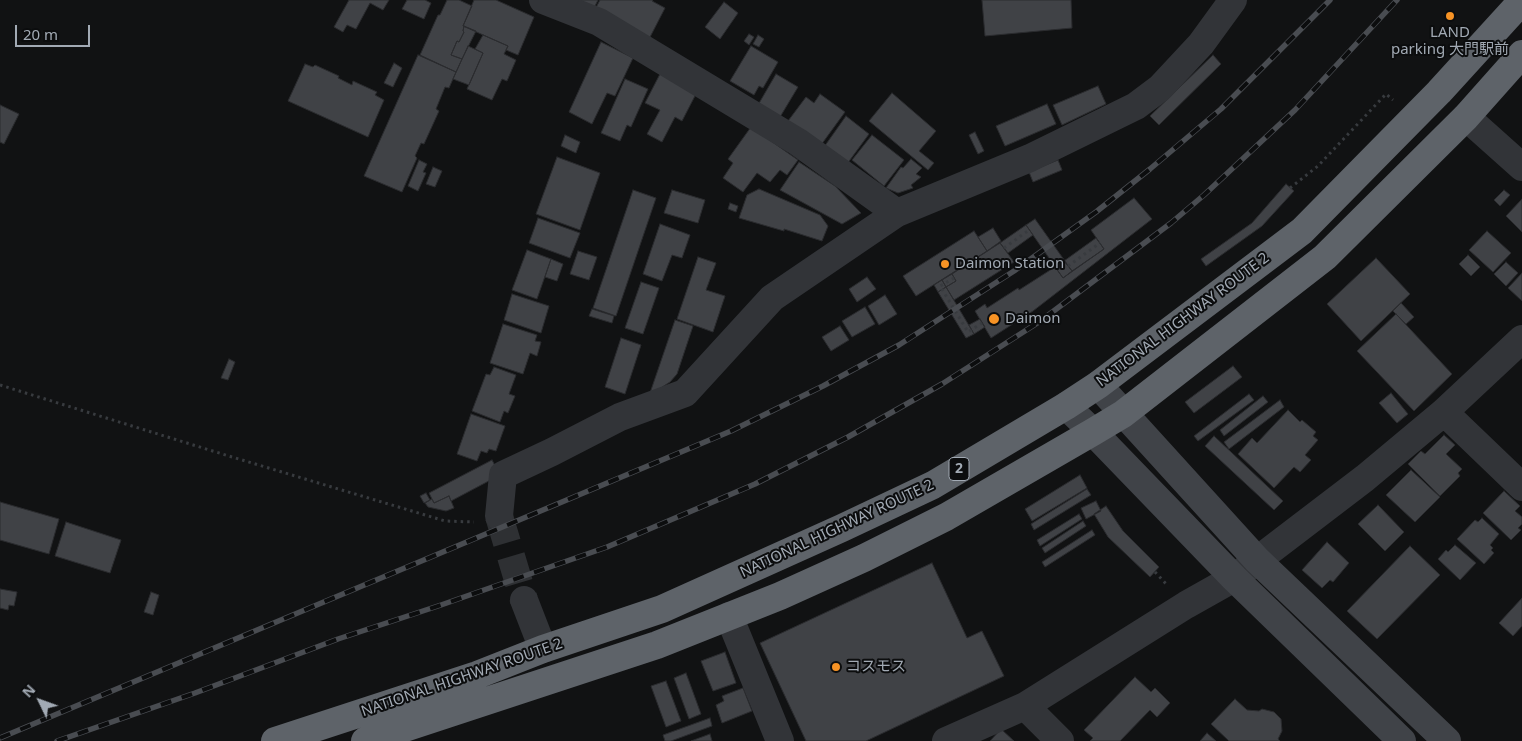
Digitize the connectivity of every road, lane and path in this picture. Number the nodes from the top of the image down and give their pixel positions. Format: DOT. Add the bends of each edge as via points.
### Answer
graph roads {
  1 [pos="542,0"];
  2 [pos="1233,0"];
  3 [pos="1522,1"];
  4 [pos="1522,54"];
  5 [pos="1393,100"];
  6 [pos="1466,117"];
  7 [pos="1522,167"];
  8 [pos="1290,188"];
  9 [pos="896,213"];
  10 [pos="1029,230"];
  11 [pos="1100,243"];
  12 [pos="1004,248"];
  13 [pos="1068,266"];
  14 [pos="954,278"];
  15 [pos="982,323"];
  16 [pos="1522,339"];
  17 [pos="0,385"];
  18 [pos="1098,385"];
  19 [pos="1066,406"];
  20 [pos="1444,412"];
  21 [pos="1123,414"];
  22 [pos="1093,432"];
  23 [pos="1522,487"];
  24 [pos="499,516"];
  25 [pos="1257,560"];
  26 [pos="1234,578"];
  27 [pos="524,600"];
  28 [pos="730,616"];
  29 [pos="544,649"];
  30 [pos="1025,706"];
  31 [pos="275,741"];
  32 [pos="365,741"];
  33 [pos="780,741"];
  34 [pos="946,741"];
  35 [pos="1060,741"];
  36 [pos="1402,741"];
  37 [pos="1447,741"];
  1 -- 9 [label="street" via="599,22 790,137"];
  2 -- 9 [label="street" via="1201,44 1160,88 1136,106 1030,158"];
  3 -- 18 [label="highway, NATIONAL HIGHWAY ROUTE 2 / 2" via="1439,92 1302,231"];
  4 -- 6 [label="highway, NATIONAL HIGHWAY ROUTE 2 / 2"];
  5 -- 8 [label="path" via="1386,94 1318,166"];
  6 -- 7 [label="street"];
  6 -- 21 [label="highway, NATIONAL HIGHWAY ROUTE 2 / 2" via="1324,258"];
  9 -- 24 [label="street" via="772,298 685,393 620,417 503,475"];
  10 -- 12 [label="path"];
  11 -- 13 [label="path"];
  14 -- 15 [label="path" via="940,286 968,332"];
  16 -- 20 [label="street"];
  17 -- 24 [label="path" via="445,521 479,522"];
  18 -- 19 [label="highway, NATIONAL HIGHWAY ROUTE 2 / 2"];
  18 -- 21 [label="street"];
  19 -- 22 [label="street"];
  19 -- 29 [label="highway, NATIONAL HIGHWAY ROUTE 2 / 2" via="932,485 842,528 662,609"];
  20 -- 23 [label="street"];
  20 -- 25 [label="street" via="1365,478"];
  21 -- 22 [label="highway, NATIONAL HIGHWAY ROUTE 2 / 2"];
  21 -- 25 [label="street"];
  22 -- 26 [label="street"];
  22 -- 28 [label="highway, NATIONAL HIGHWAY ROUTE 2 / 2" via="946,517 864,558"];
  25 -- 26 [label="street"];
  25 -- 37 [label="street"];
  26 -- 30 [label="street"];
  26 -- 36 [label="street"];
  27 -- 29 [label="street"];
  28 -- 32 [label="highway, NATIONAL HIGHWAY ROUTE 2 / 2" via="658,645"];
  28 -- 33 [label="street"];
  29 -- 31 [label="highway, NATIONAL HIGHWAY ROUTE 2 / 2" via="477,675"];
  30 -- 34 [label="street"];
  30 -- 35 [label="street"];
}
